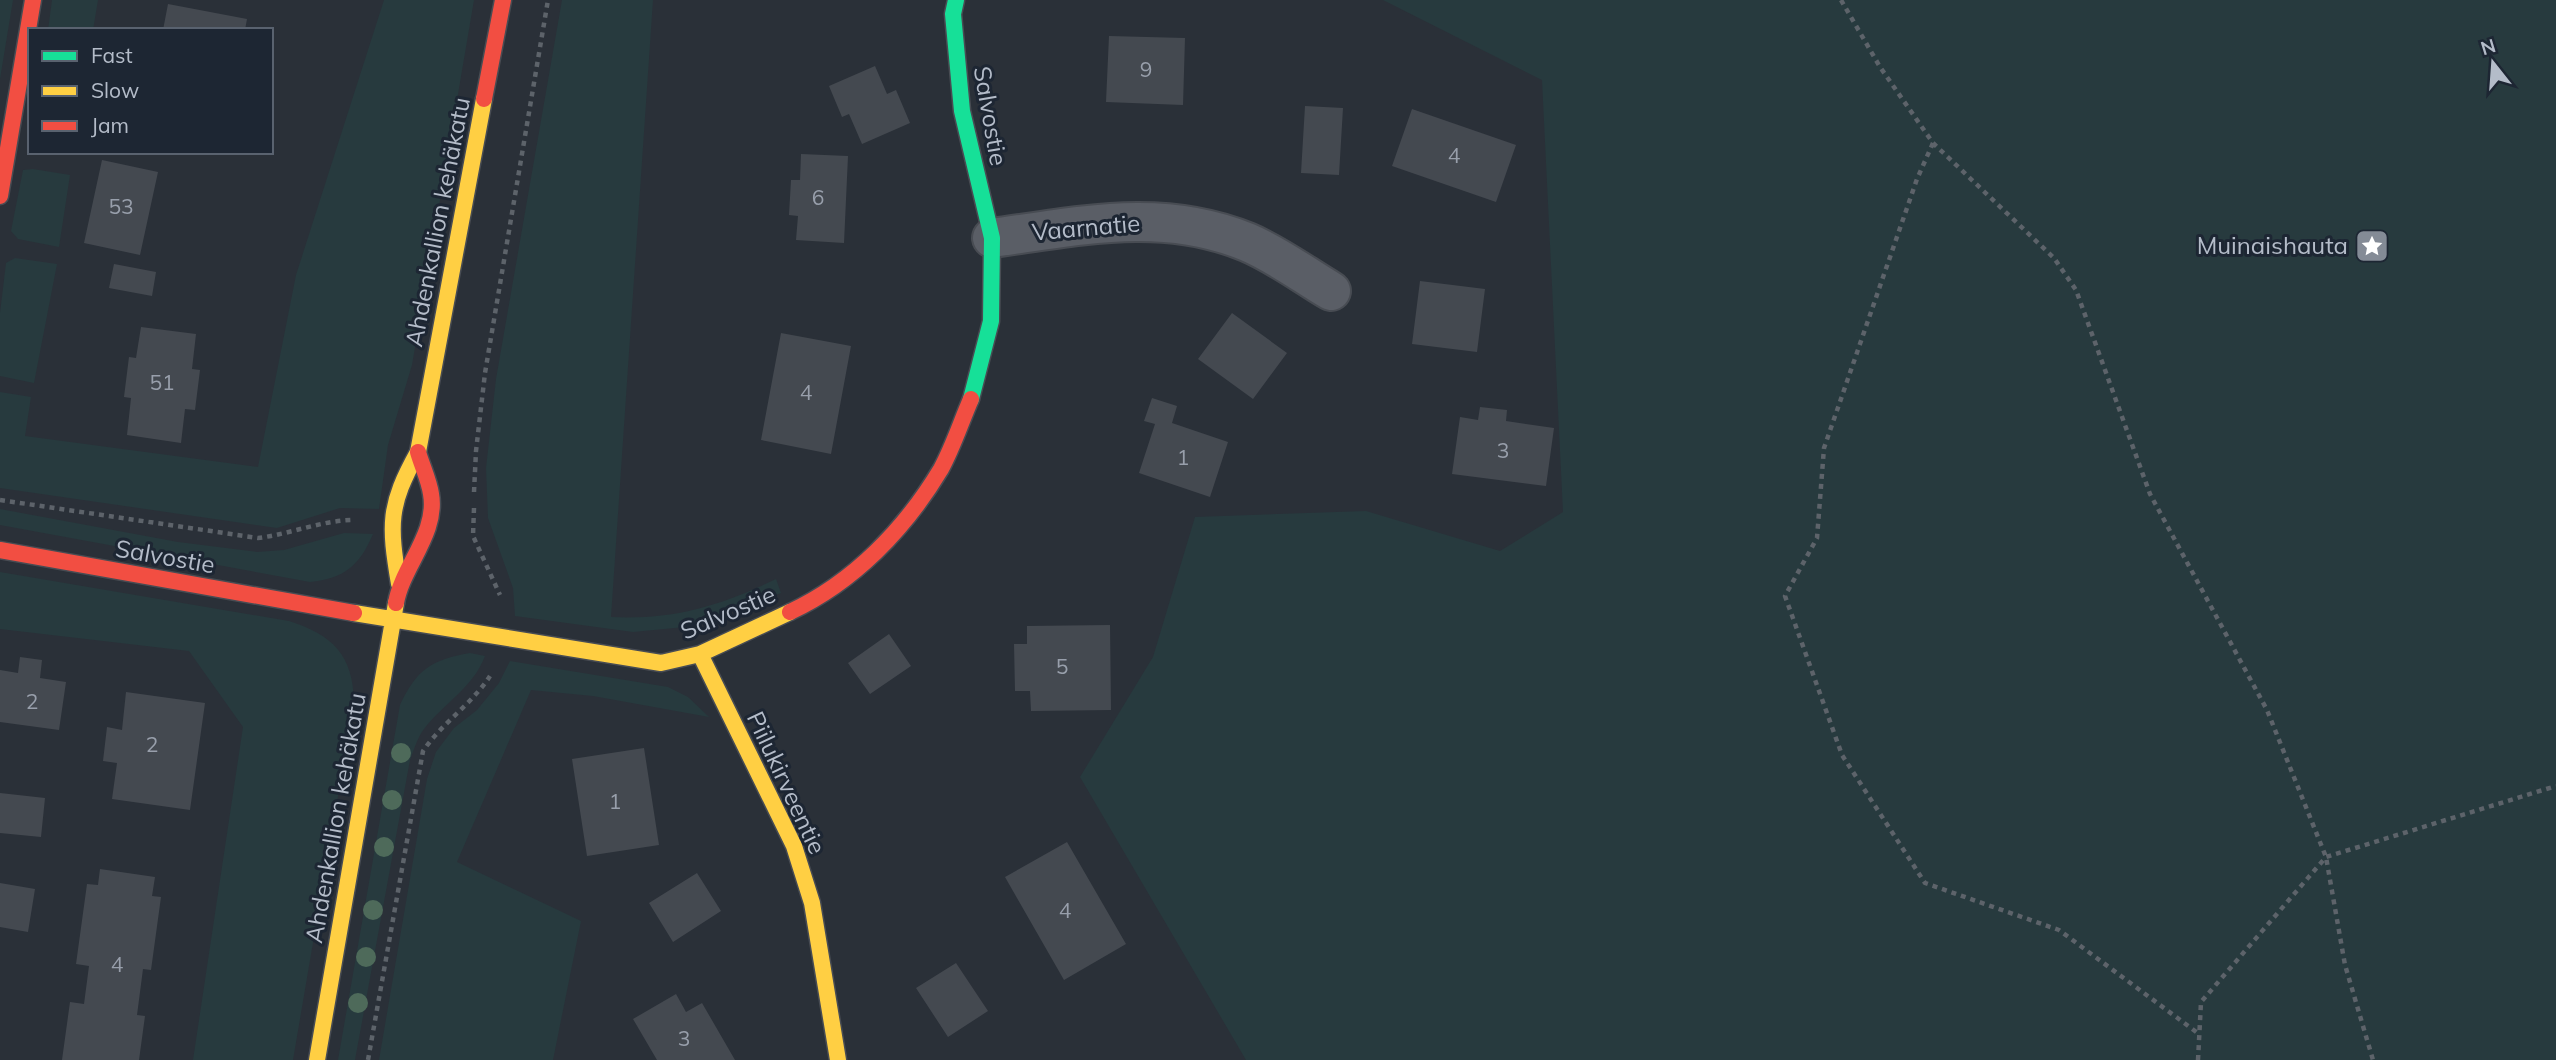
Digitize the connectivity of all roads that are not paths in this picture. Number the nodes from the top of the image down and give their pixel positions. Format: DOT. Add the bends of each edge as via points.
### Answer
graph roads {
  1 [pos="33,0"];
  2 [pos="503,0"];
  3 [pos="956,0"];
  4 [pos="28,28"];
  5 [pos="28,30"];
  6 [pos="0,196"];
  7 [pos="992,238"];
  8 [pos="1331,291"];
  9 [pos="418,452"];
  10 [pos="0,550"];
  11 [pos="399,584"];
  12 [pos="394,618"];
  13 [pos="700,654"];
  14 [pos="317,1060"];
  15 [pos="838,1060"];
  1 -- 4 [label="street"];
  2 -- 9 [label="street, Ahdenkallion kehäkatu"];
  3 -- 7 [label="street, Salvostie" via="953,14 962,111"];
  5 -- 6 [label="street"];
  7 -- 8 [label="street, Vaarnatie" via="1124,219 1194,225 1249,243"];
  7 -- 13 [label="street, Salvostie" via="991,321 974,393 941,468 889,541 824,596"];
  9 -- 11 [label="street, Ahdenkallion kehäkatu" via="395,493 389,523"];
  9 -- 11 [label="street, Ahdenkallion kehäkatu" via="432,496 428,528"];
  10 -- 12 [label="street, Salvostie"];
  11 -- 12 [label="street, Ahdenkallion kehäkatu"];
  12 -- 13 [label="street, Salvostie" via="662,663"];
  12 -- 14 [label="street, Ahdenkallion kehäkatu"];
  13 -- 15 [label="street, Piilukirveentie" via="794,846 813,903"];
}
